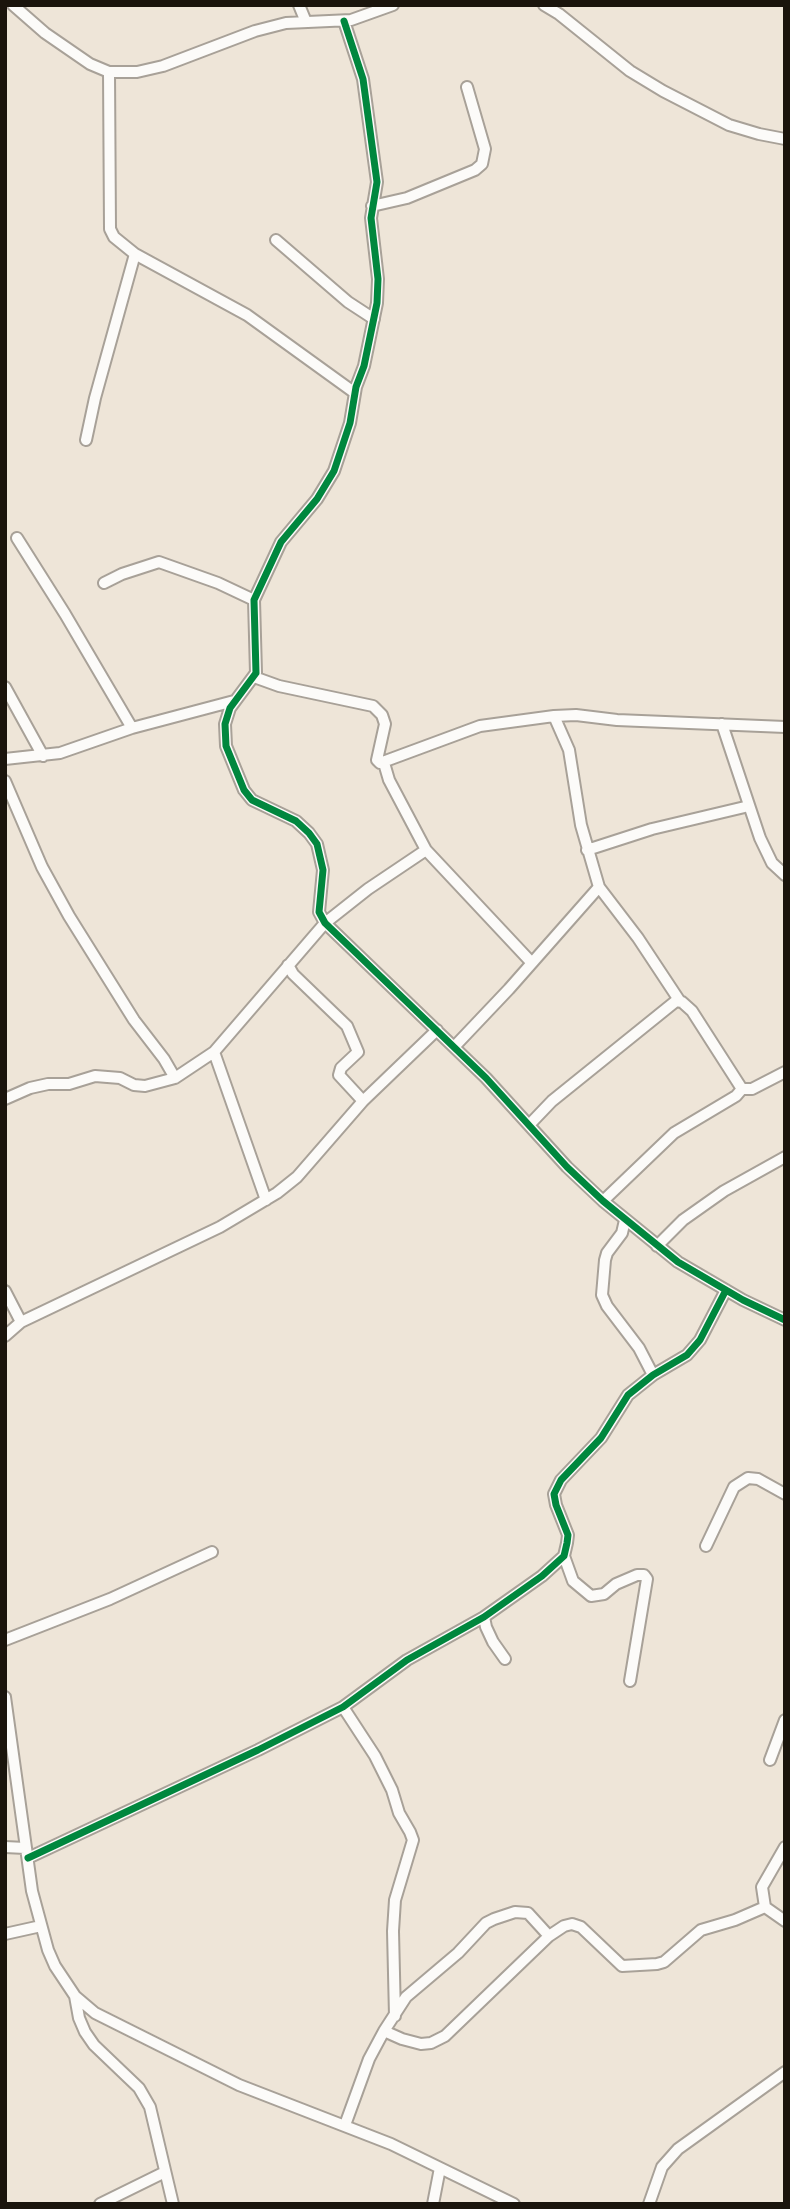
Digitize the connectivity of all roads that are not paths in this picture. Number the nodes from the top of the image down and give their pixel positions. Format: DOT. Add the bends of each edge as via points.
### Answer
graph roads {
  1 [pos="13,5"];
  2 [pos="299,5"];
  3 [pos="365,5"];
  4 [pos="393,5"];
  5 [pos="550,7"];
  6 [pos="361,18"];
  7 [pos="344,20"];
  8 [pos="306,22"];
  9 [pos="109,72"];
  10 [pos="467,86"];
  11 [pos="785,139"];
  12 [pos="372,206"];
  13 [pos="276,240"];
  14 [pos="135,254"];
  15 [pos="374,319"];
  16 [pos="355,393"];
  17 [pos="86,440"];
  18 [pos="17,538"];
  19 [pos="104,583"];
  20 [pos="254,600"];
  21 [pos="254,677"];
  22 [pos="5,687"];
  23 [pos="234,701"];
  24 [pos="554,716"];
  25 [pos="722,724"];
  26 [pos="785,727"];
  27 [pos="132,728"];
  28 [pos="43,757"];
  29 [pos="5,759"];
  30 [pos="384,763"];
  31 [pos="5,781"];
  32 [pos="750,806"];
  33 [pos="426,850"];
  34 [pos="587,850"];
  35 [pos="785,875"];
  36 [pos="599,887"];
  37 [pos="325,923"];
  38 [pos="531,962"];
  39 [pos="288,965"];
  40 [pos="679,1000"];
  41 [pos="437,1030"];
  42 [pos="454,1047"];
  43 [pos="214,1052"];
  44 [pos="785,1072"];
  45 [pos="175,1078"];
  46 [pos="742,1089"];
  47 [pos="5,1098"];
  48 [pos="363,1101"];
  49 [pos="530,1124"];
  50 [pos="785,1157"];
  51 [pos="266,1200"];
  52 [pos="603,1201"];
  53 [pos="625,1220"];
  54 [pos="657,1246"];
  55 [pos="726,1290"];
  56 [pos="5,1291"];
  57 [pos="785,1320"];
  58 [pos="21,1322"];
  59 [pos="5,1336"];
  60 [pos="653,1375"];
  61 [pos="785,1494"];
  62 [pos="706,1546"];
  63 [pos="212,1552"];
  64 [pos="564,1556"];
  65 [pos="484,1616"];
  66 [pos="5,1640"];
  67 [pos="505,1659"];
  68 [pos="630,1681"];
  69 [pos="5,1697"];
  70 [pos="343,1707"];
  71 [pos="785,1720"];
  72 [pos="770,1760"];
  73 [pos="5,1847"];
  74 [pos="785,1847"];
  75 [pos="27,1853"];
  76 [pos="765,1907"];
  77 [pos="785,1921"];
  78 [pos="41,1926"];
  79 [pos="5,1934"];
  80 [pos="549,1936"];
  81 [pos="75,1996"];
  82 [pos="395,2016"];
  83 [pos="384,2031"];
  84 [pos="785,2072"];
  85 [pos="345,2125"];
  86 [pos="440,2168"];
  87 [pos="165,2172"];
  88 [pos="100,2204"];
  89 [pos="173,2204"];
  90 [pos="433,2204"];
  91 [pos="514,2204"];
  92 [pos="649,2204"];
  1 -- 9 [label="street" via="45,33"];
  2 -- 8 [label="street"];
  3 -- 6 [label="street"];
  4 -- 6 [label="street"];
  5 -- 11 [label="street" via="630,71 663,91 729,125"];
  6 -- 7 [label="street"];
  7 -- 8 [label="street"];
  7 -- 12 [label="street" via="365,90 377,182"];
  8 -- 9 [label="street" via="255,31 163,66"];
  9 -- 14 [label="street" via="110,229 124,248"];
  10 -- 12 [label="street" via="485,149 482,164 407,198"];
  12 -- 15 [label="street" via="378,279"];
  13 -- 15 [label="street"];
  14 -- 16 [label="street" via="247,315"];
  14 -- 17 [label="street"];
  15 -- 16 [label="street"];
  16 -- 20 [label="street" via="334,471 281,542"];
  18 -- 27 [label="street"];
  19 -- 20 [label="street" via="159,562"];
  20 -- 21 [label="street"];
  21 -- 23 [label="street"];
  21 -- 30 [label="street" via="373,706 385,724 377,760"];
  22 -- 28 [label="street"];
  23 -- 27 [label="street"];
  23 -- 37 [label="street" via="225,724 225,740 240,779 252,800 296,821 317,844 323,870 319,912"];
  24 -- 25 [label="street"];
  24 -- 30 [label="street" via="469,729"];
  24 -- 34 [label="street" via="569,750"];
  25 -- 26 [label="street"];
  25 -- 32 [label="street"];
  27 -- 28 [label="street"];
  28 -- 29 [label="street"];
  30 -- 33 [label="street" via="388,780"];
  31 -- 45 [label="street" via="69,916"];
  32 -- 34 [label="street"];
  32 -- 35 [label="street" via="772,863"];
  33 -- 37 [label="street"];
  33 -- 38 [label="street"];
  34 -- 36 [label="street"];
  36 -- 38 [label="street"];
  36 -- 40 [label="street"];
  37 -- 39 [label="street"];
  37 -- 41 [label="street"];
  38 -- 42 [label="street"];
  39 -- 43 [label="street"];
  39 -- 48 [label="street" via="347,1026 358,1052 339,1075"];
  40 -- 46 [label="street" via="692,1011"];
  40 -- 49 [label="street" via="552,1101"];
  41 -- 42 [label="street"];
  41 -- 48 [label="street"];
  42 -- 49 [label="street"];
  43 -- 45 [label="street"];
  43 -- 51 [label="street"];
  44 -- 46 [label="street" via="752,1089"];
  45 -- 47 [label="street" via="145,1086 94,1076"];
  46 -- 52 [label="street" via="674,1133"];
  48 -- 51 [label="street" via="297,1177"];
  49 -- 52 [label="street"];
  50 -- 54 [label="street" via="724,1191 683,1220"];
  51 -- 58 [label="street" via="220,1227"];
  52 -- 53 [label="street"];
  53 -- 54 [label="street"];
  53 -- 60 [label="street" via="622,1233 607,1253 602,1295"];
  54 -- 55 [label="street"];
  55 -- 57 [label="street"];
  55 -- 60 [label="street" via="687,1355"];
  56 -- 58 [label="street"];
  58 -- 59 [label="street"];
  60 -- 64 [label="street" via="628,1395 601,1438 557,1487 556,1505 568,1535"];
  61 -- 62 [label="street" via="758,1479 748,1478 734,1487"];
  63 -- 66 [label="street"];
  64 -- 65 [label="street" via="522,1592"];
  64 -- 68 [label="street" via="573,1581 592,1596 637,1574 647,1579"];
  65 -- 67 [label="street"];
  65 -- 70 [label="street" via="407,1660"];
  69 -- 75 [label="street"];
  70 -- 75 [label="street"];
  70 -- 82 [label="street" via="375,1756 413,1840 395,1900"];
  71 -- 72 [label="street"];
  73 -- 75 [label="street"];
  74 -- 76 [label="street" via="762,1887"];
  75 -- 78 [label="street"];
  76 -- 77 [label="street"];
  76 -- 80 [label="street" via="701,1930 657,1964 619,1964 577,1925 564,1926"];
  78 -- 79 [label="street"];
  78 -- 81 [label="street" via="55,1966"];
  80 -- 82 [label="street" via="528,1913 515,1912 486,1923 406,1997"];
  80 -- 83 [label="street" via="445,2036 421,2044"];
  81 -- 85 [label="street" via="95,2013 239,2085"];
  81 -- 87 [label="street" via="85,2032 139,2088 150,2107"];
  82 -- 83 [label="street"];
  83 -- 85 [label="street"];
  84 -- 92 [label="street" via="678,2149 662,2167"];
  85 -- 86 [label="street"];
  86 -- 90 [label="street"];
  86 -- 91 [label="street"];
  87 -- 88 [label="street"];
  87 -- 89 [label="street"];
}
